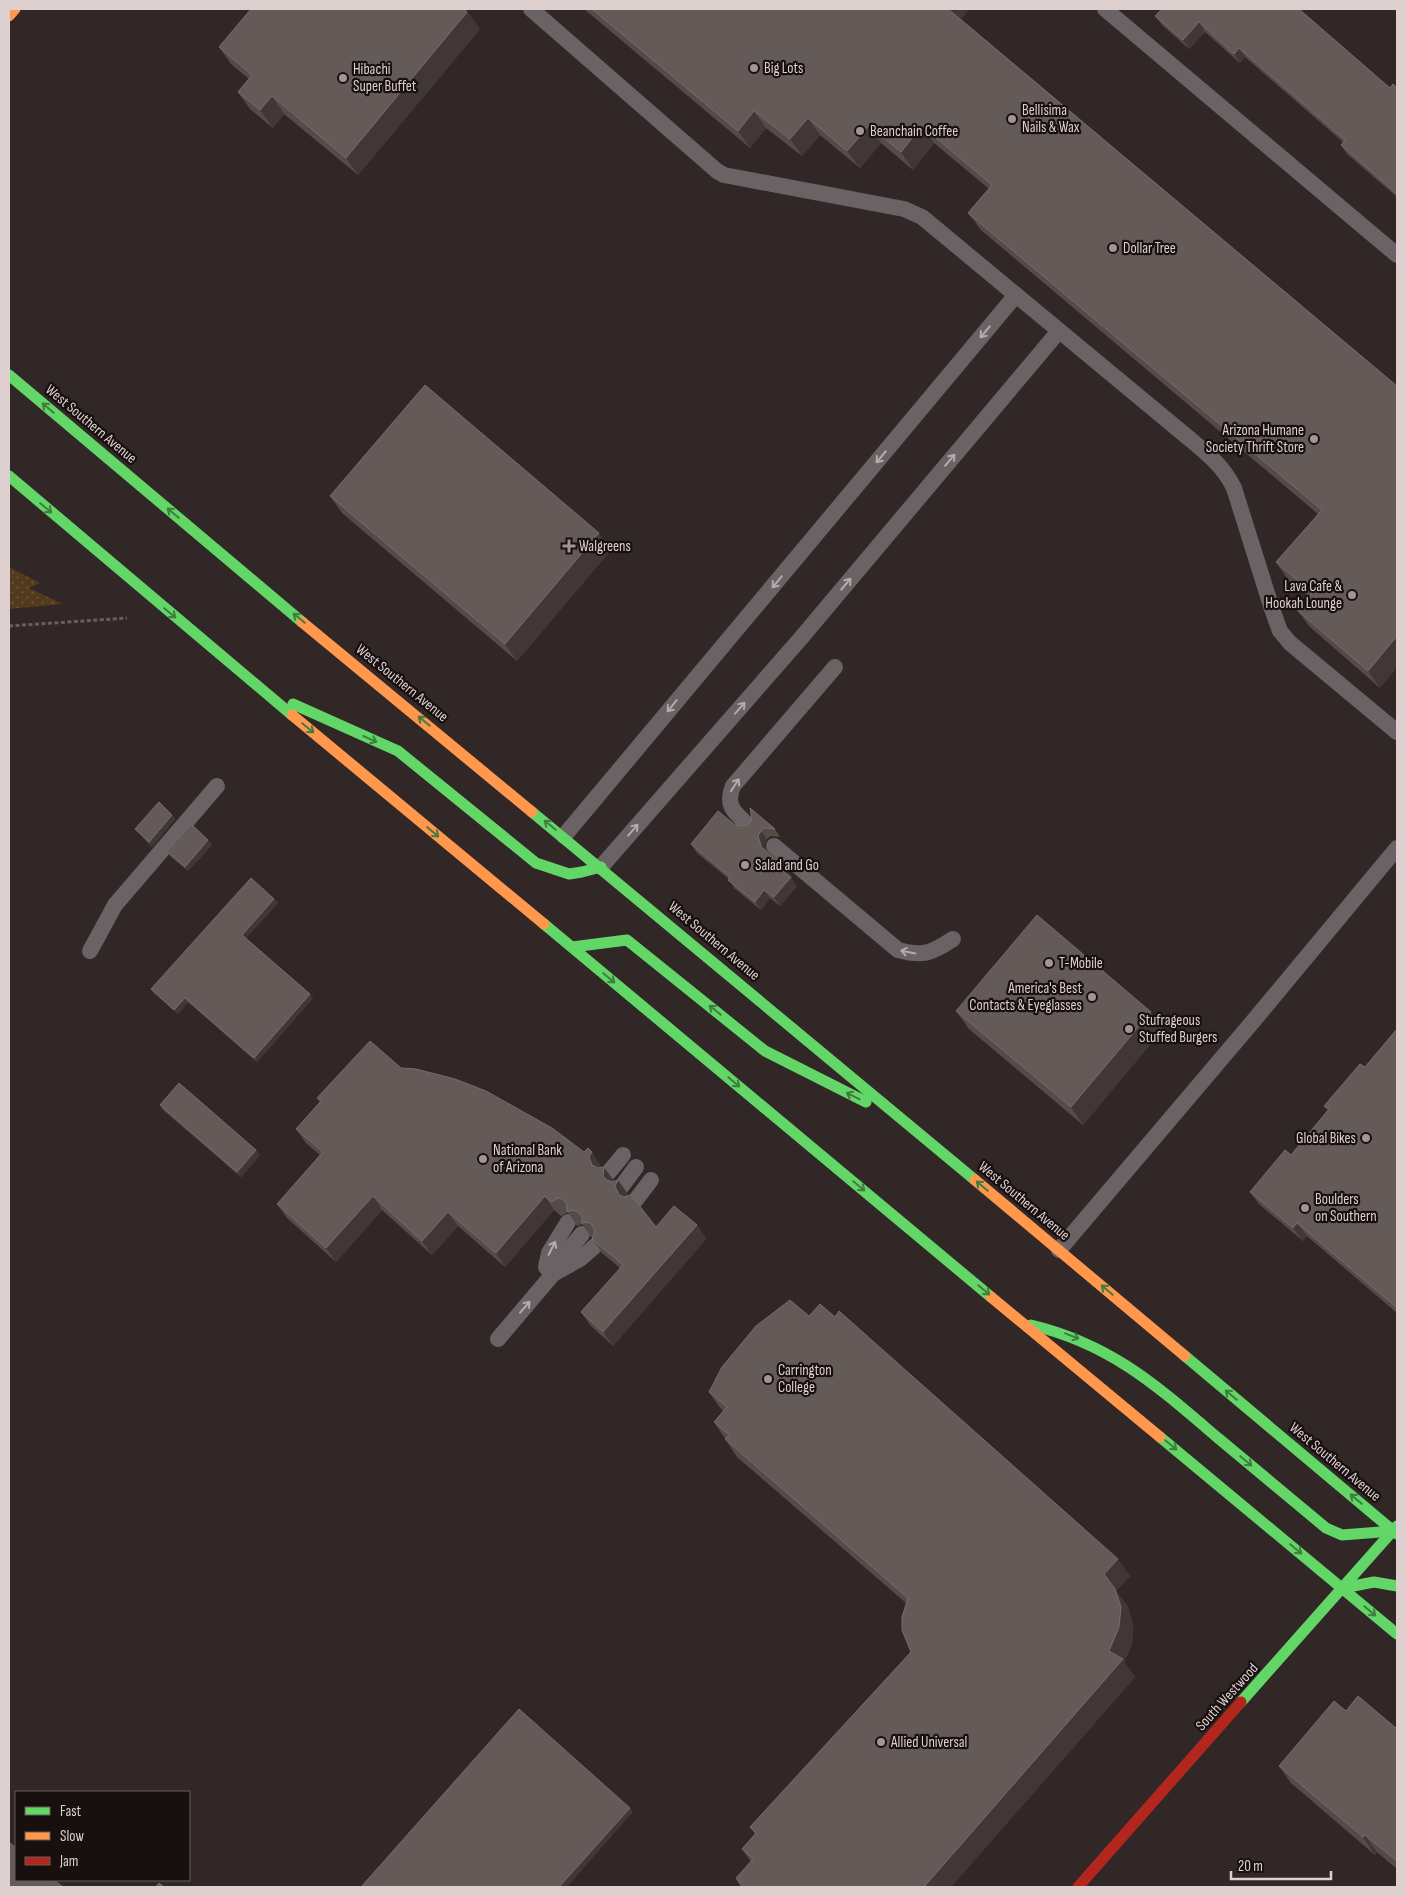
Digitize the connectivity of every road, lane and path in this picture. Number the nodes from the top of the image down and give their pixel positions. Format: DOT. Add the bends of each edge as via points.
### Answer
graph roads {
  1 [pos="15,9"];
  2 [pos="531,9"];
  3 [pos="1105,9"];
  4 [pos="9,16"];
  5 [pos="1397,255"];
  6 [pos="1016,295"];
  7 [pos="1059,331"];
  8 [pos="9,375"];
  9 [pos="9,476"];
  10 [pos="127,618"];
  11 [pos="9,626"];
  12 [pos="835,667"];
  13 [pos="262,690"];
  14 [pos="1397,732"];
  15 [pos="217,786"];
  16 [pos="748,825"];
  17 [pos="564,836"];
  18 [pos="774,846"];
  19 [pos="1397,848"];
  20 [pos="601,867"];
  21 [pos="953,939"];
  22 [pos="572,947"];
  23 [pos="90,951"];
  24 [pos="912,1126"];
  25 [pos="623,1155"];
  26 [pos="636,1167"];
  27 [pos="609,1172"];
  28 [pos="651,1180"];
  29 [pos="622,1186"];
  30 [pos="635,1201"];
  31 [pos="568,1222"];
  32 [pos="582,1234"];
  33 [pos="595,1246"];
  34 [pos="1059,1250"];
  35 [pos="553,1274"];
  36 [pos="1025,1324"];
  37 [pos="498,1339"];
  38 [pos="1396,1530"];
  39 [pos="1397,1586"];
  40 [pos="1343,1588"];
  41 [pos="1397,1634"];
  42 [pos="1078,1887"];
  1 -- 4 [label="main road"];
  2 -- 6 [label="lane" via="717,171 913,213"];
  3 -- 5 [label="lane"];
  6 -- 7 [label="lane"];
  6 -- 17 [label="lane, one-way"];
  7 -- 14 [label="lane" via="1227,474 1280,631 1290,644"];
  20 -- 7 [label="lane, one-way" via="801,638"];
  17 -- 8 [label="main road, West Southern Avenue, one-way"];
  9 -- 13 [label="main road, one-way"];
  10 -- 11 [label="path"];
  16 -- 12 [label="lane, one-way" via="730,806 733,786"];
  13 -- 20 [label="main road, one-way" via="398,751 536,863 559,873 576,875"];
  13 -- 22 [label="main road, one-way"];
  15 -- 23 [label="lane" via="115,905"];
  17 -- 20 [label="main road, West Southern Avenue"];
  21 -- 18 [label="lane, one-way" via="937,950 922,954 898,950"];
  19 -- 34 [label="lane"];
  20 -- 24 [label="main road, West Southern Avenue"];
  24 -- 22 [label="main road, one-way" via="764,1050 627,940"];
  22 -- 36 [label="main road, one-way"];
  34 -- 24 [label="main road, West Southern Avenue, one-way"];
  25 -- 27 [label="lane"];
  26 -- 29 [label="lane"];
  28 -- 30 [label="lane"];
  35 -- 31 [label="lane, one-way" via="546,1267 549,1253"];
  32 -- 35 [label="lane" via="555,1266"];
  33 -- 35 [label="lane"];
  38 -- 34 [label="main road, West Southern Avenue, one-way"];
  37 -- 35 [label="lane, one-way"];
  36 -- 38 [label="main road, one-way" via="1052,1329 1085,1341 1144,1377 1326,1528 1342,1535"];
  36 -- 40 [label="main road, one-way"];
  38 -- 40 [label="main road, South Westwood"];
  39 -- 40 [label="main road" via="1374,1582"];
  40 -- 41 [label="main road, one-way"];
  40 -- 42 [label="main road, South Westwood"];
}
